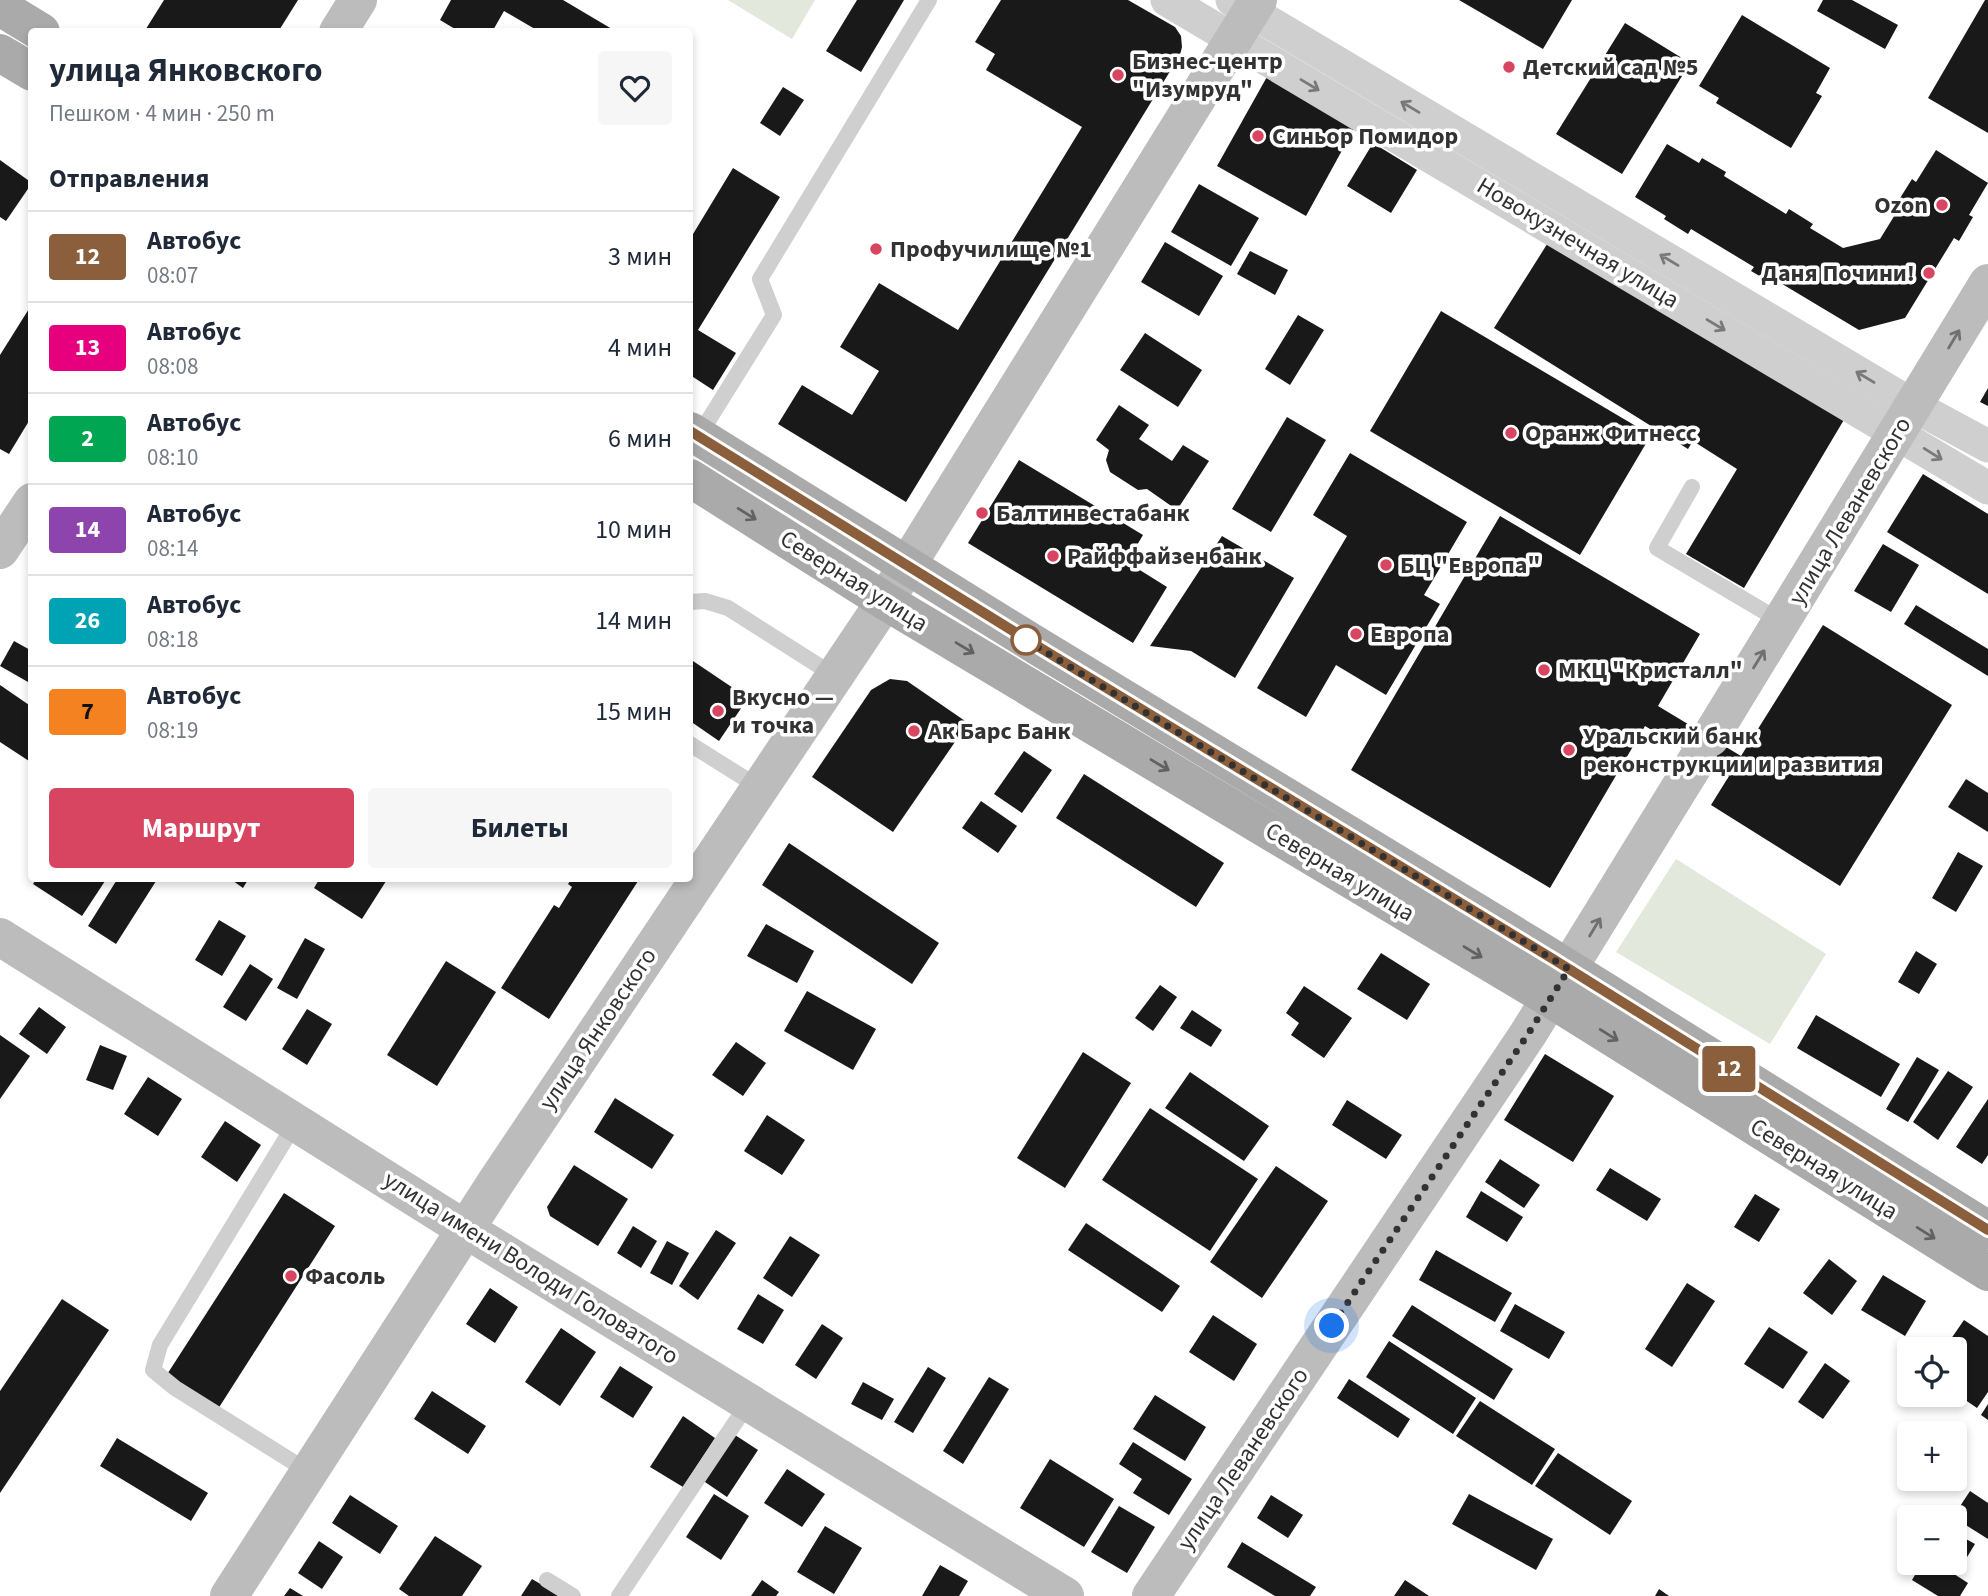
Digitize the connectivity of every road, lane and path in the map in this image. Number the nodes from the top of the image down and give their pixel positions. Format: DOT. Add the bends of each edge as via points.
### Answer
graph roads {
  1 [pos="360,0"];
  2 [pos="929,0"];
  3 [pos="1167,0"];
  4 [pos="0,7"];
  5 [pos="1244,13"];
  6 [pos="34,28"];
  7 [pos="341,28"];
  8 [pos="351,28"];
  9 [pos="0,53"];
  10 [pos="28,70"];
  11 [pos="1988,283"];
  12 [pos="1906,419"];
  13 [pos="694,434"];
  14 [pos="1988,446"];
  15 [pos="693,480"];
  16 [pos="1692,487"];
  17 [pos="1988,488"];
  18 [pos="907,566"];
  19 [pos="885,601"];
  20 [pos="693,602"];
  21 [pos="1782,622"];
  22 [pos="835,676"];
  23 [pos="693,746"];
  24 [pos="760,788"];
  25 [pos="0,937"];
  26 [pos="1560,984"];
  27 [pos="296,1122"];
  28 [pos="466,1229"];
  29 [pos="1988,1230"];
  30 [pos="1988,1272"];
  31 [pos="749,1402"];
  32 [pos="309,1472"];
  33 [pos="547,1580"];
  34 [pos="229,1596"];
  35 [pos="573,1596"];
  36 [pos="620,1596"];
  37 [pos="1065,1596"];
  38 [pos="1151,1596"];
  1 -- 7 [label="street"];
  1 -- 8 [label="street"];
  2 -- 13 [label="lane" via="760,279 774,315"];
  3 -- 5 [label="street, Новокузнечная улица"];
  4 -- 6 [label="main road"];
  5 -- 12 [label="street, Новокузнечная улица"];
  5 -- 18 [label="street, улица Янковского"];
  9 -- 10 [label="main road"];
  12 -- 11 [label="street, улица Леваневского, one-way"];
  12 -- 14 [label="street, Новокузнечная улица"];
  12 -- 17 [label="street, Новокузнечная улица, one-way"];
  12 -- 21 [label="street, улица Леваневского"];
  13 -- 18 [label="main road, Северная улица"];
  15 -- 19 [label="main road, Северная улица, one-way"];
  16 -- 21 [label="lane" via="1657,548"];
  18 -- 19 [label="street, улица Янковского"];
  18 -- 26 [label="main road, Северная улица"];
  19 -- 22 [label="street, улица Янковского"];
  19 -- 26 [label="main road, Северная улица, one-way"];
  20 -- 22 [label="lane" via="727,608"];
  26 -- 21 [label="street, улица Леваневского, one-way"];
  22 -- 24 [label="street, улица Янковского"];
  23 -- 24 [label="lane"];
  24 -- 28 [label="street, улица Янковского"];
  25 -- 27 [label="street, улица имени Володи Головатого"];
  26 -- 29 [label="main road, Северная улица"];
  26 -- 30 [label="main road, Северная улица, one-way"];
  26 -- 38 [label="street, улица Леваневского"];
  27 -- 28 [label="street, улица имени Володи Головатого"];
  27 -- 32 [label="lane" via="160,1345 153,1370 174,1388"];
  28 -- 31 [label="street, улица имени Володи Головатого"];
  28 -- 32 [label="street, улица Янковского"];
  31 -- 36 [label="lane"];
  31 -- 37 [label="street, улица имени Володи Головатого"];
  32 -- 34 [label="street, улица Янковского"];
  33 -- 35 [label="lane"];
}
